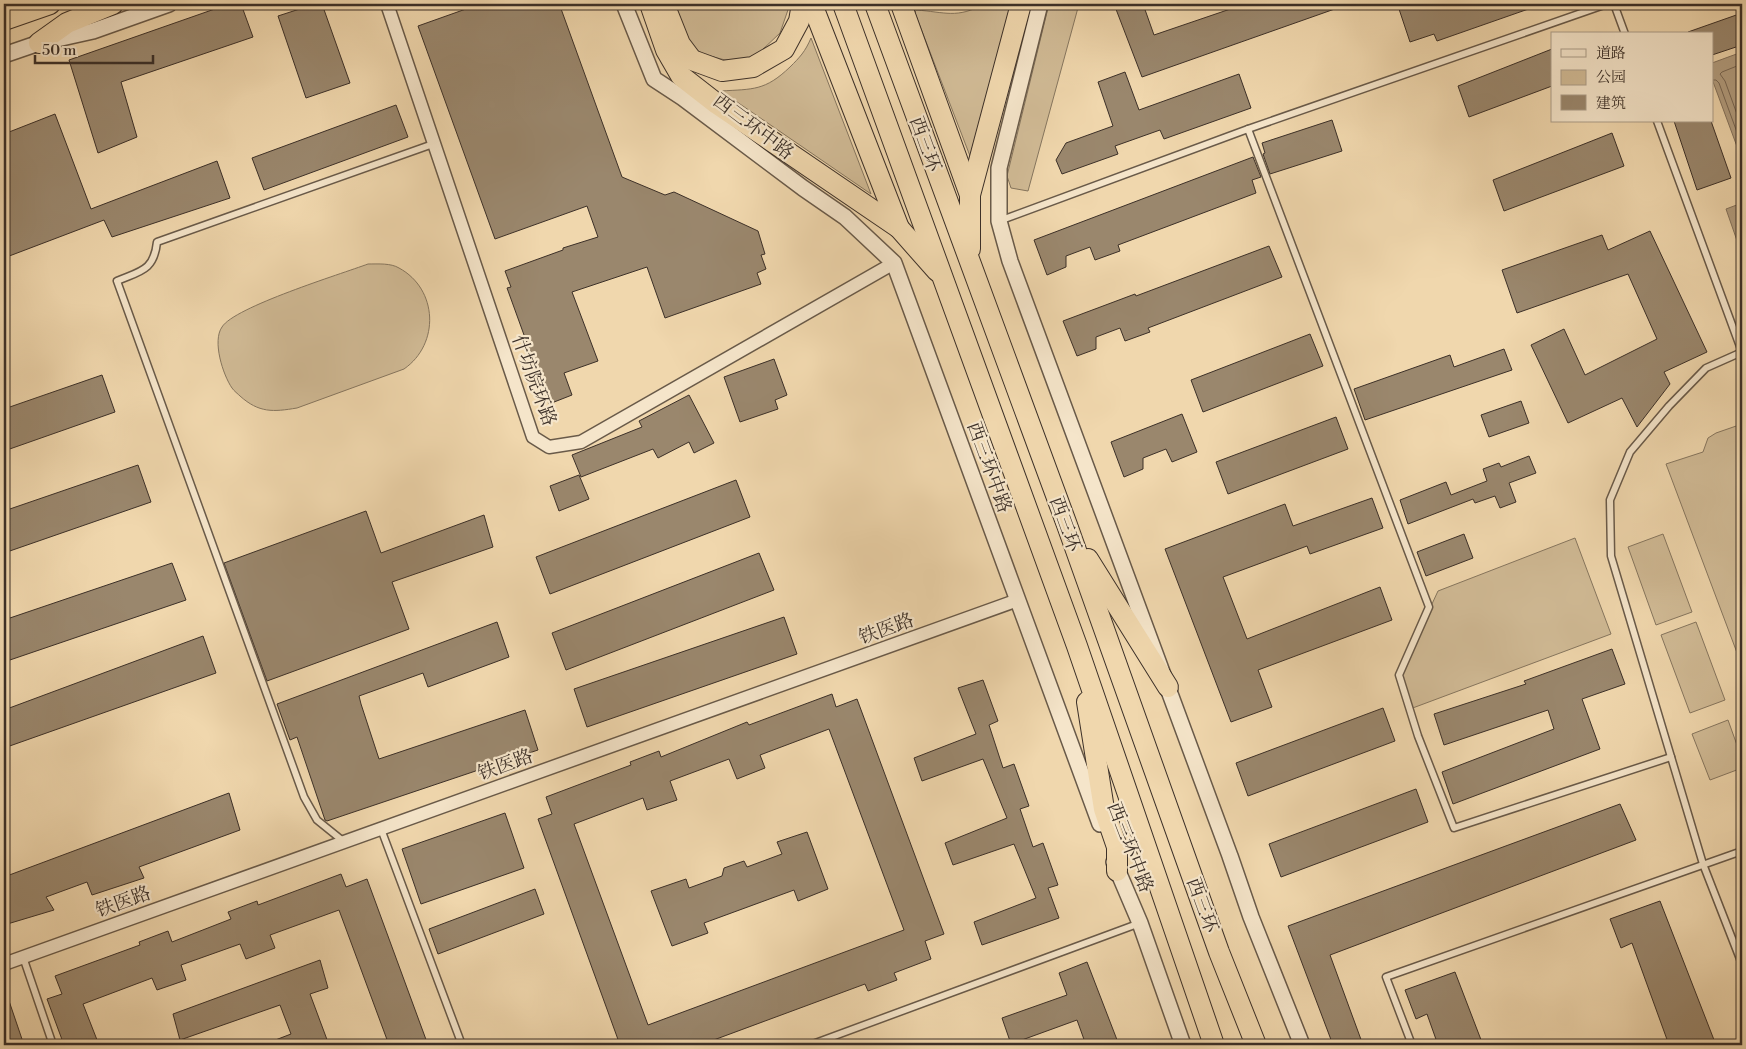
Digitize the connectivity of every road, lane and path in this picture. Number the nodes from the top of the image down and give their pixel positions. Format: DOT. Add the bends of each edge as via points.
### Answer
graph roads {
  1 [pos="50,4"];
  2 [pos="113,4"];
  3 [pos="169,4"];
  4 [pos="387,4"];
  5 [pos="624,4"];
  6 [pos="650,4"];
  7 [pos="664,4"];
  8 [pos="802,4"];
  9 [pos="812,4"];
  10 [pos="843,4"];
  11 [pos="874,4"];
  12 [pos="900,4"];
  13 [pos="1021,4"];
  14 [pos="1040,4"];
  15 [pos="1607,4"];
  16 [pos="1614,4"];
  17 [pos="4,20"];
  18 [pos="1624,32"];
  19 [pos="39,43"];
  20 [pos="4,56"];
  21 [pos="1657,122"];
  22 [pos="1248,129"];
  23 [pos="434,144"];
  24 [pos="970,195"];
  25 [pos="1000,221"];
  26 [pos="899,228"];
  27 [pos="894,263"];
  28 [pos="970,264"];
  29 [pos="945,280"];
  30 [pos="1742,352"];
  31 [pos="1066,525"];
  32 [pos="1018,600"];
  33 [pos="1078,646"];
  34 [pos="1168,687"];
  35 [pos="1672,757"];
  36 [pos="381,829"];
  37 [pos="343,841"];
  38 [pos="1742,851"];
  39 [pos="1704,864"];
  40 [pos="1118,871"];
  41 [pos="1140,923"];
  42 [pos="23,957"];
  43 [pos="4,964"];
  44 [pos="1742,964"];
  45 [pos="54,1045"];
  46 [pos="462,1045"];
  47 [pos="810,1045"];
  48 [pos="1183,1045"];
  49 [pos="1214,1045"];
  50 [pos="1256,1045"];
  51 [pos="1302,1045"];
  52 [pos="1412,1045"];
  1 -- 17 [label="highway"];
  2 -- 19 [label="highway" via="67,23"];
  3 -- 19 [label="street" via="93,31"];
  4 -- 23 [label="street, 什坊院环路"];
  5 -- 27 [label="street, 西三环中路" via="654,79 845,217"];
  6 -- 26 [label="highway" via="666,50 681,76 716,104"];
  7 -- 8 [label="highway" via="680,44 692,60 722,71 753,67 784,48 799,21"];
  9 -- 26 [label="highway"];
  10 -- 29 [label="highway, 西三环"];
  11 -- 28 [label="highway, 西三环"];
  12 -- 24 [label="highway"];
  13 -- 24 [label="highway"];
  14 -- 25 [label="street" via="999,168"];
  15 -- 22 [label="lane"];
  16 -- 18 [label="lane"];
  19 -- 20 [label="street"];
  21 -- 30 [label="lane"];
  22 -- 25 [label="lane"];
  22 -- 35 [label="lane" via="1430,607 1399,675 1418,736 1454,828"];
  23 -- 27 [label="street, 什坊院环路" via="533,437 549,447 582,442"];
  23 -- 37 [label="lane" via="157,242 150,265 117,281 304,797 317,820"];
  24 -- 28 [label="highway"];
  25 -- 34 [label="street" via="1010,262"];
  26 -- 29 [label="highway"];
  27 -- 32 [label="street, 西三环中路"];
  28 -- 31 [label="highway, 西三环"];
  29 -- 33 [label="highway, 西三环"];
  30 -- 35 [label="lane" via="1706,368 1669,406 1630,452 1610,500 1612,556"];
  31 -- 34 [label="highway"];
  31 -- 50 [label="highway, 西三环" via="1219,952"];
  32 -- 36 [label="street, 铁医路"];
  32 -- 40 [label="street, 西三环中路"];
  33 -- 40 [label="highway" via="1104,809 1117,847"];
  33 -- 49 [label="highway, 西三环"];
  34 -- 51 [label="street" via="1251,917"];
  35 -- 39 [label="lane"];
  36 -- 37 [label="street, 铁医路"];
  36 -- 46 [label="lane"];
  37 -- 42 [label="street, 铁医路"];
  38 -- 39 [label="lane"];
  39 -- 44 [label="lane"];
  39 -- 52 [label="lane" via="1386,977"];
  40 -- 41 [label="street, 西三环中路"];
  41 -- 47 [label="lane"];
  41 -- 48 [label="street, 西三环中路"];
  42 -- 43 [label="street, 铁医路"];
  42 -- 45 [label="lane"];
}
